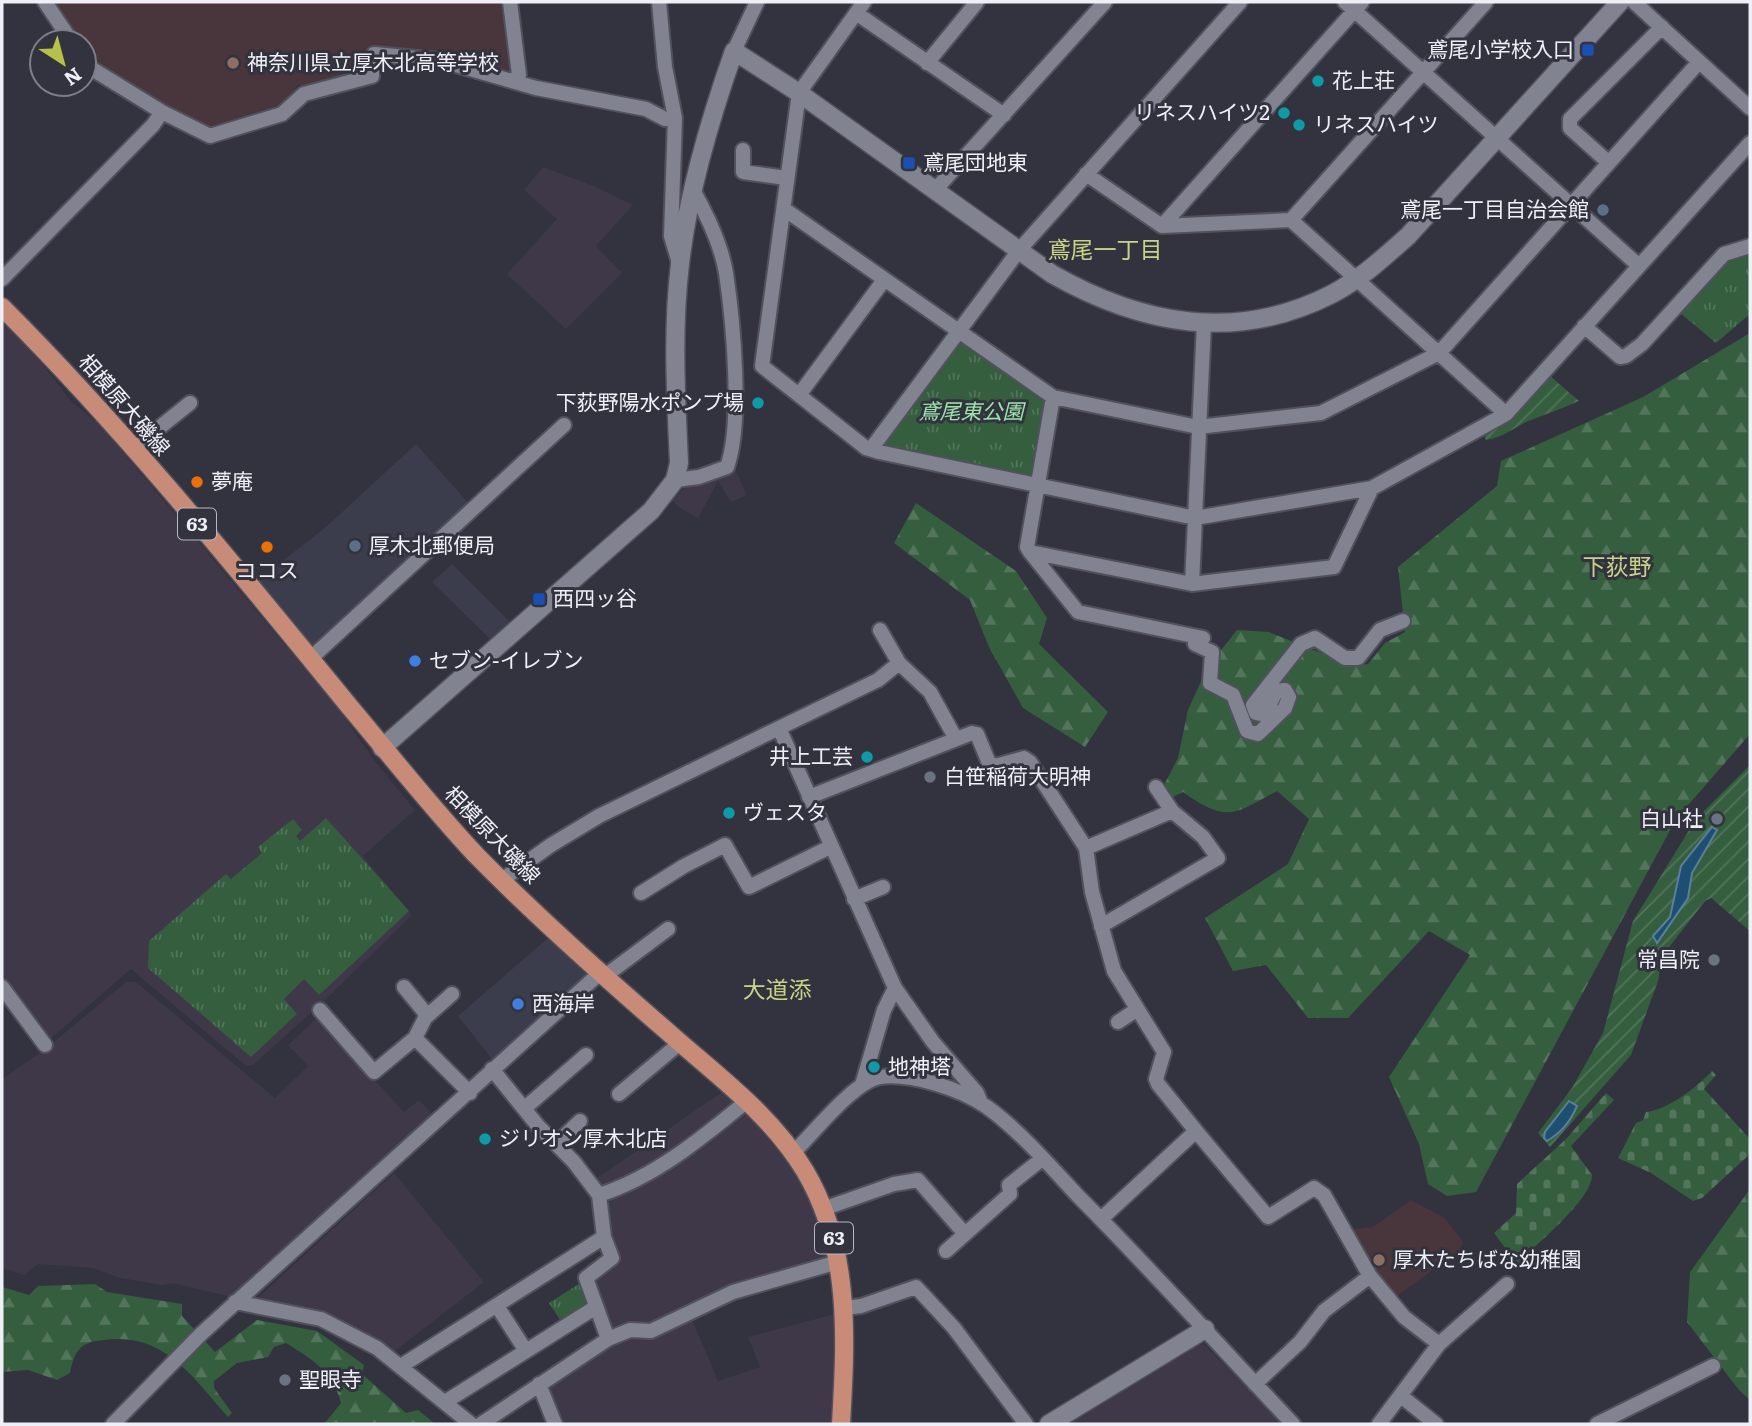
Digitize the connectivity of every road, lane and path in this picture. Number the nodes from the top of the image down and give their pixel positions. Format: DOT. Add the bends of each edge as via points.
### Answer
graph roads {
  1 [pos="45,2"];
  2 [pos="510,2"];
  3 [pos="659,2"];
  4 [pos="757,2"];
  5 [pos="977,2"];
  6 [pos="1105,2"];
  7 [pos="1240,2"];
  8 [pos="1486,2"];
  9 [pos="1620,2"];
  10 [pos="1634,2"];
  11 [pos="1354,5"];
  12 [pos="860,7"];
  13 [pos="1662,27"];
  14 [pos="63,28"];
  15 [pos="734,51"];
  16 [pos="1699,62"];
  17 [pos="927,63"];
  18 [pos="1422,72"];
  19 [pos="98,73"];
  20 [pos="514,80"];
  21 [pos="799,93"];
  22 [pos="1750,108"];
  23 [pos="162,112"];
  24 [pos="1004,115"];
  25 [pos="675,118"];
  26 [pos="1496,137"];
  27 [pos="1750,143"];
  28 [pos="743,150"];
  29 [pos="1609,163"];
  30 [pos="1086,174"];
  31 [pos="786,178"];
  32 [pos="936,189"];
  33 [pos="694,192"];
  34 [pos="1570,206"];
  35 [pos="784,209"];
  36 [pos="1291,220"];
  37 [pos="1161,226"];
  38 [pos="1750,246"];
  39 [pos="1020,249"];
  40 [pos="1638,265"];
  41 [pos="680,266"];
  42 [pos="2,279"];
  43 [pos="1357,279"];
  44 [pos="884,280"];
  45 [pos="2,307"];
  46 [pos="1204,323"];
  47 [pos="1584,326"];
  48 [pos="957,330"];
  49 [pos="1439,354"];
  50 [pos="799,396"];
  51 [pos="1053,397"];
  52 [pos="190,403"];
  53 [pos="1506,414"];
  54 [pos="564,425"];
  55 [pos="1198,426"];
  56 [pos="134,449"];
  57 [pos="872,449"];
  58 [pos="675,480"];
  59 [pos="1038,486"];
  60 [pos="1372,488"];
  61 [pos="1195,518"];
  62 [pos="1030,552"];
  63 [pos="1192,583"];
  64 [pos="1403,621"];
  65 [pos="880,630"];
  66 [pos="310,659"];
  67 [pos="899,663"];
  68 [pos="779,728"];
  69 [pos="956,738"];
  70 [pos="383,748"];
  71 [pos="1156,786"];
  72 [pos="808,797"];
  73 [pos="1172,811"];
  74 [pos="830,847"];
  75 [pos="1086,848"];
  76 [pos="502,880"];
  77 [pos="644,887"];
  78 [pos="883,887"];
  79 [pos="854,899"];
  80 [pos="1101,926"];
  81 [pos="662,930"];
  82 [pos="603,974"];
  83 [pos="2,987"];
  84 [pos="404,987"];
  85 [pos="895,988"];
  86 [pos="452,994"];
  87 [pos="320,1010"];
  88 [pos="1136,1010"];
  89 [pos="427,1015"];
  90 [pos="1118,1022"];
  91 [pos="406,1041"];
  92 [pos="680,1043"];
  93 [pos="45,1045"];
  94 [pos="586,1055"];
  95 [pos="492,1069"];
  96 [pos="862,1085"];
  97 [pos="470,1093"];
  98 [pos="619,1094"];
  99 [pos="747,1101"];
  100 [pos="981,1103"];
  101 [pos="526,1107"];
  102 [pos="580,1121"];
  103 [pos="1196,1131"];
  104 [pos="556,1144"];
  105 [pos="793,1153"];
  106 [pos="1042,1159"];
  107 [pos="599,1195"];
  108 [pos="823,1209"];
  109 [pos="1101,1219"];
  110 [pos="965,1234"];
  111 [pos="604,1237"];
  112 [pos="946,1251"];
  113 [pos="838,1262"];
  114 [pos="1370,1276"];
  115 [pos="1507,1284"];
  116 [pos="235,1302"];
  117 [pos="497,1306"];
  118 [pos="596,1307"];
  119 [pos="845,1308"];
  120 [pos="1205,1329"];
  121 [pos="608,1339"];
  122 [pos="1439,1344"];
  123 [pos="526,1351"];
  124 [pos="401,1366"];
  125 [pos="1713,1366"];
  126 [pos="539,1384"];
  127 [pos="1255,1384"];
  128 [pos="1401,1396"];
  129 [pos="445,1402"];
  130 [pos="1616,1421"];
  131 [pos="113,1424"];
  132 [pos="471,1424"];
  133 [pos="481,1424"];
  134 [pos="555,1424"];
  135 [pos="841,1424"];
  136 [pos="1026,1424"];
  137 [pos="1049,1424"];
  138 [pos="1293,1424"];
  139 [pos="1379,1424"];
  140 [pos="1436,1424"];
  141 [pos="1597,1424"];
  1 -- 14 [label="street"];
  2 -- 20 [label="street" via="519,75"];
  3 -- 25 [label="street"];
  4 -- 15 [label="street"];
  5 -- 17 [label="street"];
  6 -- 24 [label="street"];
  7 -- 30 [label="street"];
  8 -- 18 [label="street"];
  9 -- 26 [label="street"];
  10 -- 13 [label="street"];
  11 -- 18 [label="street"];
  11 -- 37 [label="street"];
  12 -- 17 [label="street"];
  12 -- 21 [label="street"];
  13 -- 16 [label="street"];
  13 -- 29 [label="street" via="1570,119 1570,128"];
  15 -- 21 [label="street"];
  15 -- 33 [label="street"];
  16 -- 22 [label="street"];
  16 -- 29 [label="street"];
  17 -- 24 [label="street"];
  18 -- 26 [label="street"];
  18 -- 36 [label="street"];
  19 -- 23 [label="street"];
  20 -- 23 [label="street" via="439,60 374,54 372,76 304,94 282,114 210,136"];
  20 -- 25 [label="street"];
  21 -- 31 [label="street"];
  21 -- 32 [label="street"];
  23 -- 42 [label="street"];
  24 -- 32 [label="street"];
  25 -- 41 [label="street" via="671,236"];
  26 -- 34 [label="street"];
  26 -- 43 [label="street" via="1408,236"];
  27 -- 40 [label="street"];
  28 -- 31 [label="street" via="743,172"];
  29 -- 34 [label="street"];
  30 -- 37 [label="street"];
  30 -- 39 [label="street"];
  31 -- 35 [label="street"];
  32 -- 39 [label="street"];
  33 -- 41 [label="street"];
  33 -- 58 [label="street" via="712,227 726,271 735,432 727,467"];
  34 -- 40 [label="street"];
  34 -- 49 [label="street"];
  35 -- 44 [label="street"];
  35 -- 50 [label="street" via="762,366"];
  36 -- 37 [label="street"];
  36 -- 43 [label="street"];
  38 -- 47 [label="street" via="1724,254 1626,356 1620,357"];
  39 -- 46 [label="street" via="1092,296 1133,312"];
  39 -- 48 [label="street"];
  40 -- 47 [label="street"];
  41 -- 58 [label="street"];
  43 -- 46 [label="street" via="1297,308 1232,323"];
  43 -- 49 [label="street"];
  44 -- 48 [label="street"];
  44 -- 50 [label="street"];
  45 -- 56 [label="main road, 相模原大磯線 / 63"];
  46 -- 55 [label="street"];
  47 -- 53 [label="street"];
  48 -- 51 [label="street"];
  48 -- 57 [label="street"];
  49 -- 53 [label="street"];
  49 -- 55 [label="street" via="1321,413"];
  50 -- 57 [label="street"];
  51 -- 55 [label="street"];
  51 -- 59 [label="street"];
  52 -- 56 [label="street"];
  53 -- 60 [label="street"];
  54 -- 66 [label="street"];
  55 -- 61 [label="street"];
  56 -- 66 [label="main road, 相模原大磯線 / 63"];
  57 -- 59 [label="street"];
  58 -- 70 [label="street" via="651,511"];
  59 -- 61 [label="street"];
  59 -- 62 [label="street" via="1027,547"];
  60 -- 61 [label="street"];
  60 -- 63 [label="street" via="1334,567"];
  61 -- 63 [label="street"];
  62 -- 63 [label="street"];
  62 -- 64 [label="street" via="1078,612 1198,639 1212,652 1210,683 1233,695 1247,731 1258,734 1285,708 1289,697 1285,690 1276,691 1265,715 1256,713 1253,705 1301,644 1315,638 1345,658 1357,658 1380,630"];
  65 -- 67 [label="street"];
  66 -- 70 [label="main road, 相模原大磯線 / 63"];
  67 -- 68 [label="street" via="878,680"];
  67 -- 69 [label="street" via="930,692"];
  68 -- 72 [label="street"];
  68 -- 76 [label="street" via="599,816"];
  69 -- 72 [label="street"];
  69 -- 75 [label="street" via="977,734 989,763 995,766 1017,759 1030,762"];
  70 -- 76 [label="main road, 相模原大磯線 / 63"];
  71 -- 73 [label="street"];
  72 -- 74 [label="street"];
  73 -- 75 [label="street"];
  73 -- 80 [label="street" via="1203,837 1218,858"];
  74 -- 77 [label="street" via="749,887 725,845"];
  74 -- 79 [label="street"];
  75 -- 80 [label="street"];
  76 -- 82 [label="main road, 相模原大磯線 / 63"];
  78 -- 79 [label="street"];
  79 -- 85 [label="street"];
  80 -- 88 [label="street" via="1115,971"];
  81 -- 82 [label="street"];
  82 -- 92 [label="main road, 相模原大磯線 / 63"];
  82 -- 95 [label="street"];
  83 -- 93 [label="street"];
  84 -- 89 [label="street"];
  85 -- 96 [label="street"];
  85 -- 100 [label="street"];
  86 -- 89 [label="street"];
  87 -- 91 [label="street" via="374,1072"];
  88 -- 90 [label="street"];
  88 -- 103 [label="street" via="1164,1052 1158,1084"];
  89 -- 91 [label="street"];
  91 -- 97 [label="street"];
  92 -- 98 [label="street"];
  92 -- 99 [label="main road, 相模原大磯線 / 63"];
  94 -- 101 [label="street"];
  95 -- 97 [label="street"];
  95 -- 101 [label="street"];
  96 -- 100 [label="street" via="892,1077 946,1088"];
  96 -- 105 [label="street"];
  97 -- 116 [label="street"];
  99 -- 105 [label="main road, 相模原大磯線 / 63"];
  99 -- 107 [label="street" via="688,1149 623,1188"];
  100 -- 106 [label="street"];
  101 -- 104 [label="street"];
  102 -- 104 [label="street"];
  103 -- 109 [label="street"];
  103 -- 114 [label="street" via="1268,1217 1314,1188 1324,1195"];
  104 -- 107 [label="street"];
  105 -- 108 [label="main road, 相模原大磯線 / 63"];
  106 -- 109 [label="street"];
  106 -- 110 [label="street" via="1009,1185 1010,1195"];
  107 -- 111 [label="street"];
  108 -- 110 [label="street" via="918,1180"];
  108 -- 113 [label="main road, 相模原大磯線 / 63"];
  109 -- 120 [label="street"];
  110 -- 112 [label="street"];
  111 -- 117 [label="street"];
  111 -- 118 [label="street" via="612,1258 586,1278"];
  113 -- 119 [label="main road, 相模原大磯線 / 63"];
  113 -- 121 [label="street" via="733,1292 651,1331 630,1330"];
  114 -- 122 [label="street" via="1404,1317"];
  114 -- 127 [label="street" via="1324,1311 1300,1342"];
  115 -- 122 [label="street"];
  116 -- 124 [label="street" via="321,1319"];
  116 -- 131 [label="street"];
  117 -- 123 [label="street"];
  117 -- 124 [label="street"];
  118 -- 121 [label="street"];
  118 -- 123 [label="street"];
  119 -- 135 [label="main road, 相模原大磯線 / 63"];
  119 -- 136 [label="street" via="916,1287 954,1328"];
  120 -- 127 [label="street"];
  120 -- 137 [label="street"];
  121 -- 126 [label="street"];
  122 -- 128 [label="street"];
  123 -- 129 [label="street"];
  124 -- 129 [label="street"];
  125 -- 130 [label="street"];
  126 -- 133 [label="street"];
  126 -- 134 [label="street"];
  127 -- 138 [label="street"];
  128 -- 139 [label="street"];
  128 -- 140 [label="street"];
  129 -- 132 [label="street"];
  130 -- 141 [label="street"];
}
